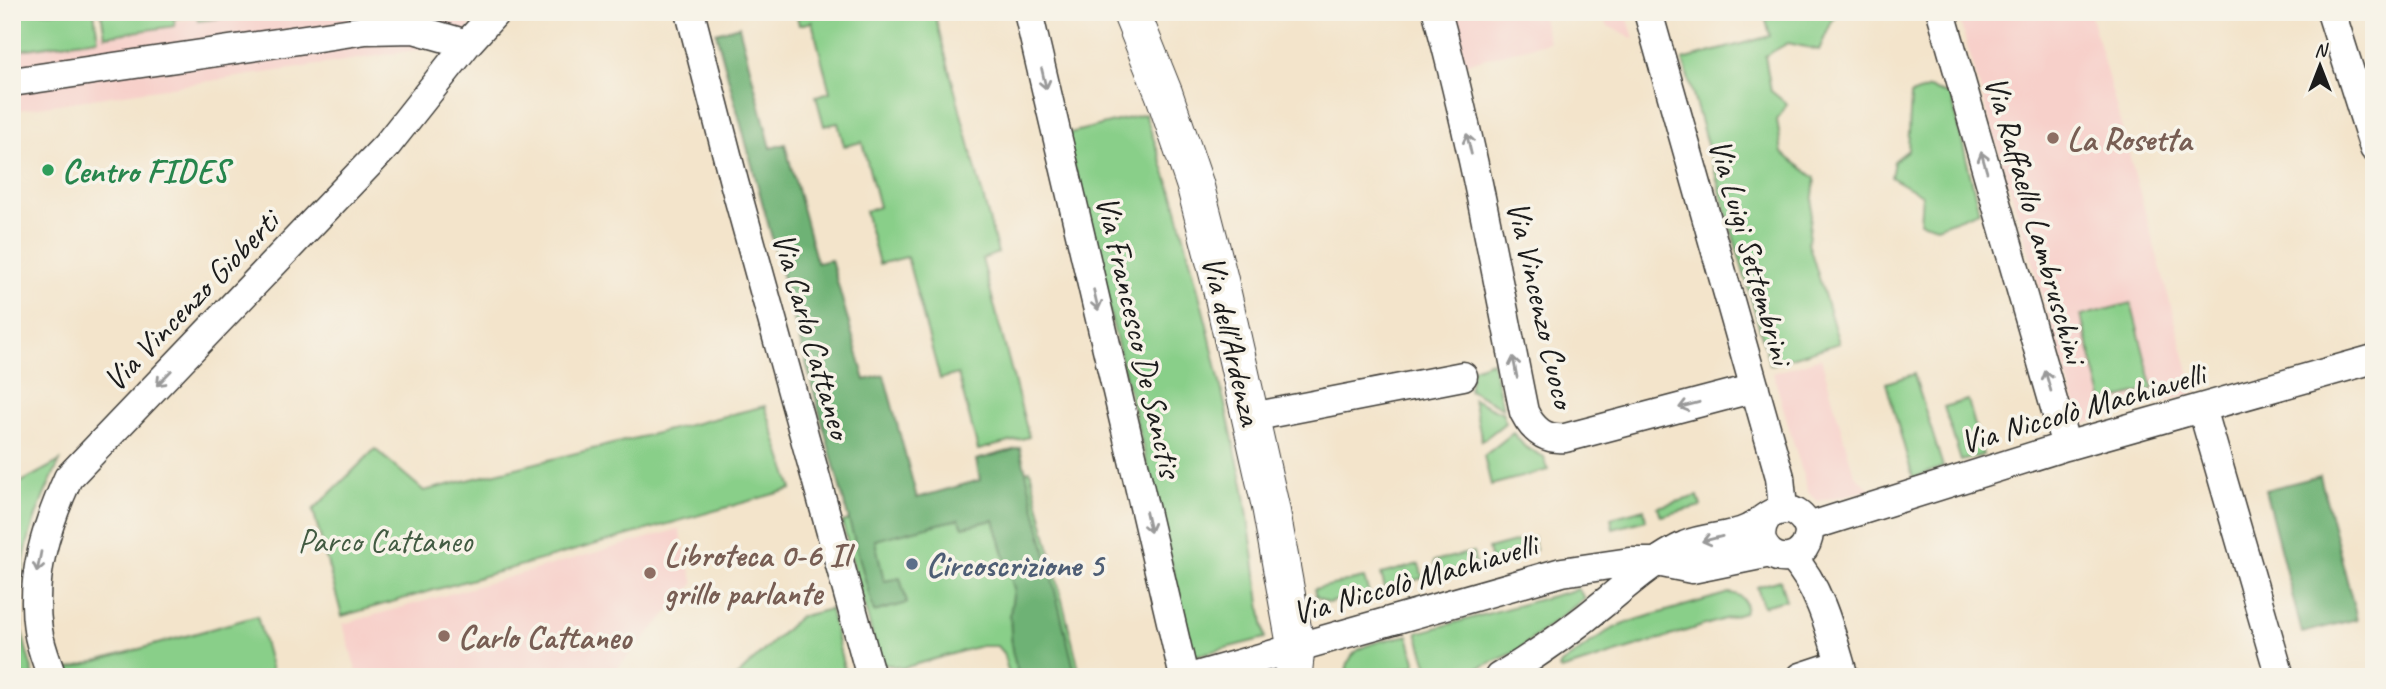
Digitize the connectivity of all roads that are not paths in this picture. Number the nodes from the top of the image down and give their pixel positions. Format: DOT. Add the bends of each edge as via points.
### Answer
graph roads {
  1 [pos="496,12"];
  2 [pos="690,12"];
  3 [pos="1028,12"];
  4 [pos="1131,12"];
  5 [pos="1437,12"];
  6 [pos="1648,12"];
  7 [pos="1941,12"];
  8 [pos="2330,12"];
  9 [pos="467,44"];
  10 [pos="12,82"];
  11 [pos="2374,148"];
  12 [pos="2373,358"];
  13 [pos="1463,376"];
  14 [pos="1755,388"];
  15 [pos="2202,408"];
  16 [pos="1252,418"];
  17 [pos="2067,446"];
  18 [pos="1775,513"];
  19 [pos="1808,527"];
  20 [pos="1781,555"];
  21 [pos="1657,562"];
  22 [pos="1294,662"];
  23 [pos="1837,673"];
  24 [pos="52,677"];
  25 [pos="871,677"];
  26 [pos="1184,677"];
  27 [pos="1193,677"];
  28 [pos="1499,677"];
  29 [pos="1801,677"];
  30 [pos="2280,677"];
  1 -- 9 [label="street, Via Vincenzo Gioberti"];
  2 -- 25 [label="street, Via Carlo Cattaneo"];
  3 -- 26 [label="street, Via Francesco De Sanctis, one-way"];
  4 -- 16 [label="main road, Via dell'Ardenza" via="1195,185"];
  14 -- 5 [label="street, Via Vincenzo Cuoco, one-way" via="1565,438 1542,435 1531,425 1524,412"];
  6 -- 14 [label="street, Via Luigi Settembrini"];
  17 -- 7 [label="street, Via Raffaello Lambruschini, one-way"];
  8 -- 11 [label="street"];
  9 -- 10 [label="street" via="414,29 366,30"];
  9 -- 24 [label="street, Via Vincenzo Gioberti, one-way" via="387,145 68,478 49,520 34,590 38,632"];
  12 -- 15 [label="street, Via Niccolò Machiavelli"];
  13 -- 16 [label="street"];
  14 -- 18 [label="street, Via Luigi Settembrini" via="1780,477"];
  15 -- 17 [label="street, Via Niccolò Machiavelli"];
  15 -- 30 [label="street"];
  16 -- 22 [label="main road, Via dell'Ardenza"];
  17 -- 19 [label="street, Via Niccolò Machiavelli"];
  18 -- 19 [label="street" via="1799,514"];
  18 -- 20 [label="street" via="1762,524 1761,541"];
  18 -- 21 [label="street, Via Niccolò Machiavelli, one-way" via="1747,530 1687,545"];
  19 -- 20 [label="street" via="1808,542 1798,554"];
  20 -- 21 [label="street, Via Niccolò Machiavelli" via="1692,569"];
  20 -- 23 [label="street" via="1802,568 1817,598"];
  21 -- 22 [label="street, Via Niccolò Machiavelli" via="1562,572"];
  21 -- 28 [label="street"];
  22 -- 27 [label="street, Via Niccolò Machiavelli"];
  23 -- 29 [label="street"];
}
